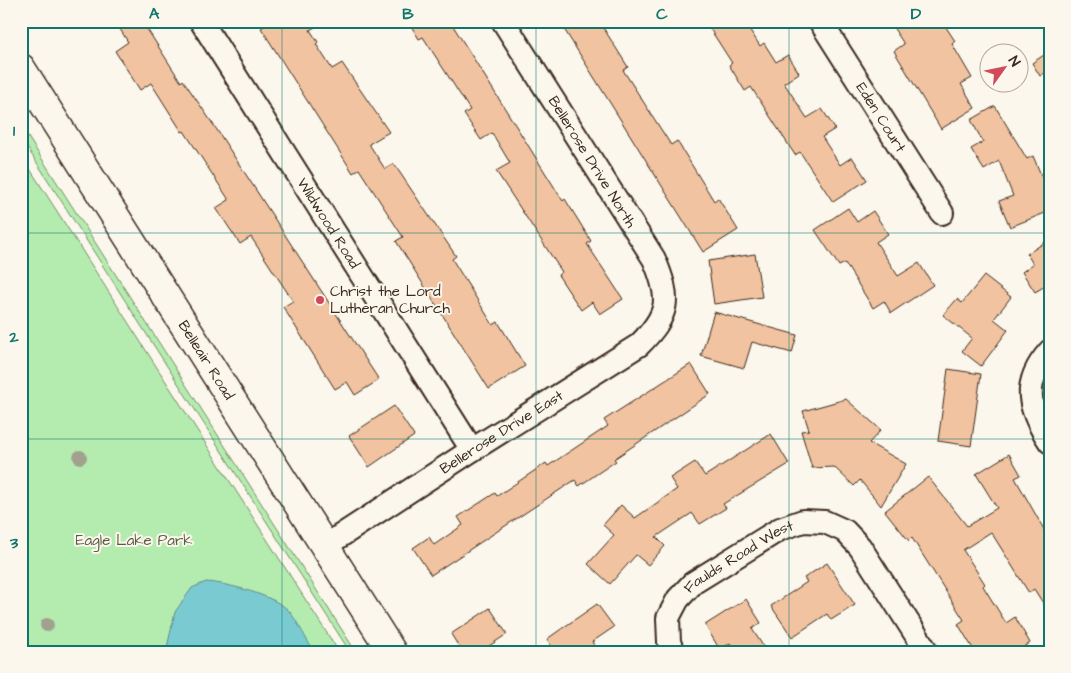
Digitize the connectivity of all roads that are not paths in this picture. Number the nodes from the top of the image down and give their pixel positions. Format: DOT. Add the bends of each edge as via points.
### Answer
graph roads {
  1 [pos="201,21"];
  2 [pos="503,21"];
  3 [pos="820,21"];
  4 [pos="21,68"];
  5 [pos="942,213"];
  6 [pos="665,308"];
  7 [pos="1050,351"];
  8 [pos="1050,442"];
  9 [pos="472,450"];
  10 [pos="325,546"];
  11 [pos="392,652"];
  12 [pos="673,652"];
  13 [pos="927,652"];
  1 -- 9 [label="street, Wildwood Road"];
  2 -- 6 [label="street, Bellerose Drive North" via="654,260 664,284"];
  3 -- 5 [label="street, Eden Court"];
  4 -- 10 [label="main road, Belleair Road"];
  6 -- 9 [label="street, Bellerose Drive East" via="656,328 640,345"];
  7 -- 8 [label="street" via="1032,379 1030,404"];
  9 -- 10 [label="street, Bellerose Drive East"];
  10 -- 11 [label="main road, Belleair Road"];
  12 -- 13 [label="street, Faulds Road West" via="669,642 668,618 678,598 693,583 780,529 803,521 825,522 845,531 860,547"];
}
